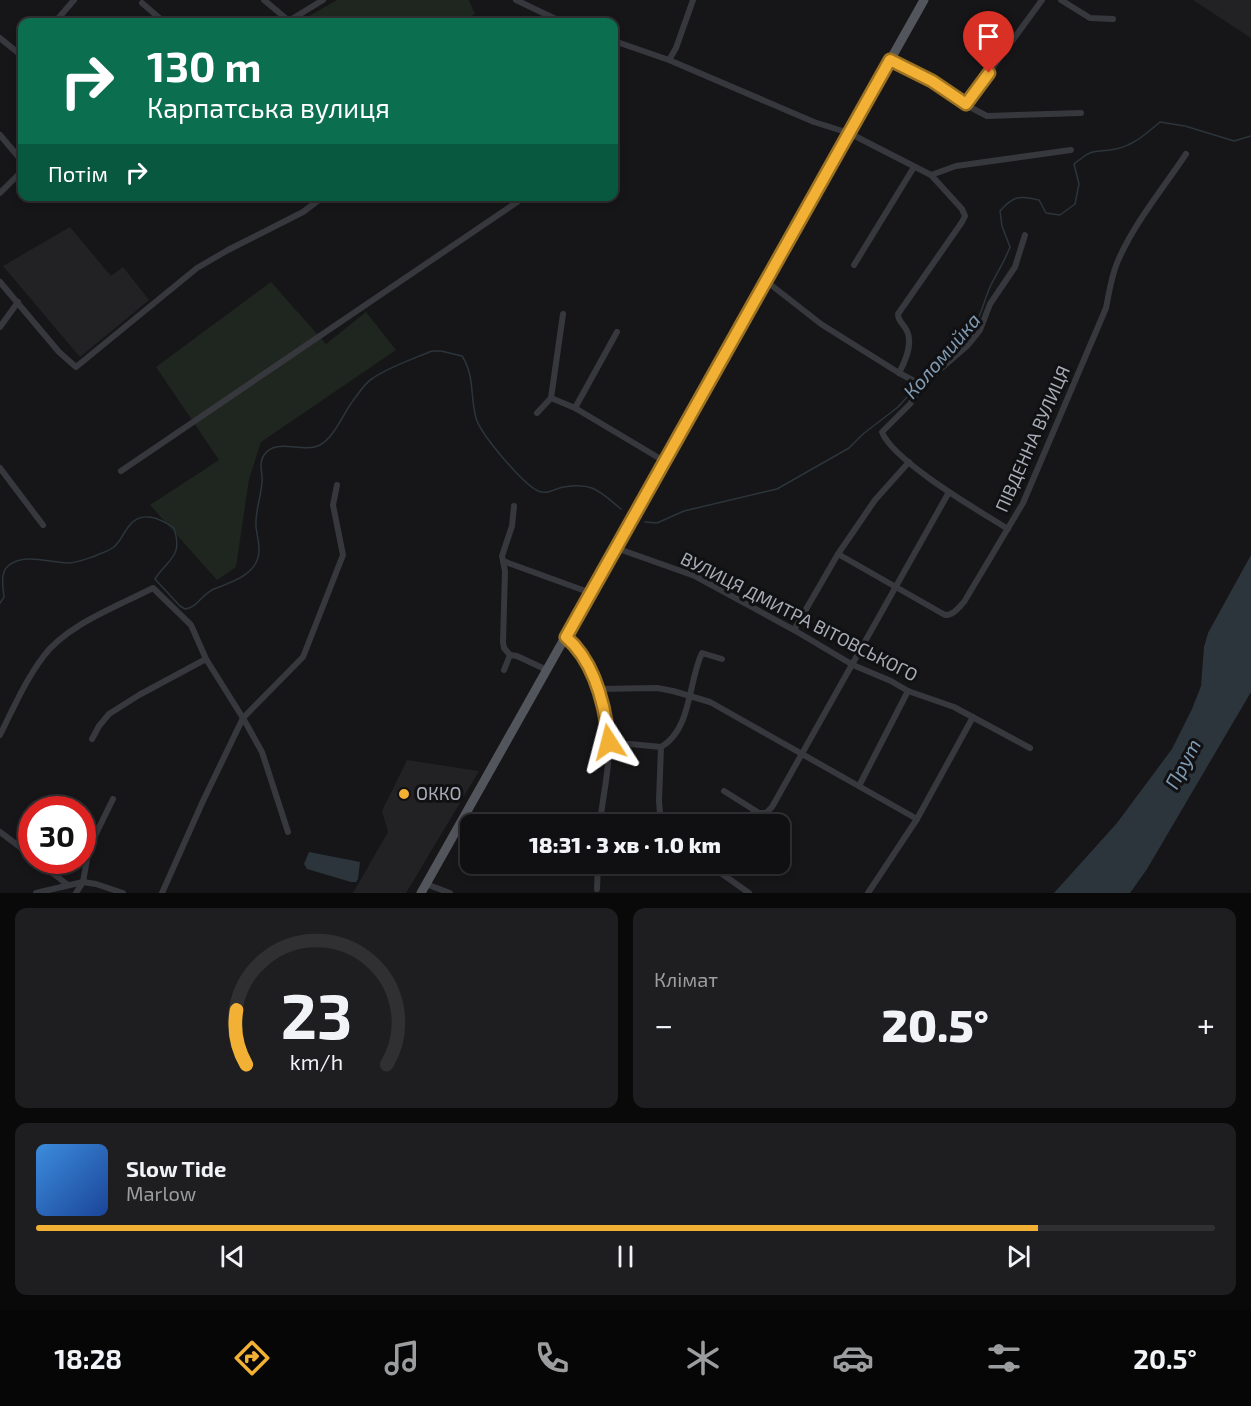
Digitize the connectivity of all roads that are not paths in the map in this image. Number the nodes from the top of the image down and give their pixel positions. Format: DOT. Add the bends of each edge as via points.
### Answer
graph roads {
  1 [pos="74,0"];
  2 [pos="264,0"];
  3 [pos="323,0"];
  4 [pos="516,0"];
  5 [pos="693,0"];
  6 [pos="924,0"];
  7 [pos="1042,0"];
  8 [pos="1061,0"];
  9 [pos="142,3"];
  10 [pos="58,18"];
  11 [pos="159,18"];
  12 [pos="284,18"];
  13 [pos="294,18"];
  14 [pos="554,18"];
  15 [pos="1113,19"];
  16 [pos="0,39"];
  17 [pos="618,42"];
  18 [pos="18,51"];
  19 [pos="669,60"];
  20 [pos="890,60"];
  21 [pos="966,104"];
  22 [pos="1081,113"];
  23 [pos="849,133"];
  24 [pos="0,135"];
  25 [pos="1071,150"];
  26 [pos="1186,154"];
  27 [pos="18,156"];
  28 [pos="914,167"];
  29 [pos="18,175"];
  30 [pos="931,175"];
  31 [pos="0,193"];
  32 [pos="317,201"];
  33 [pos="519,201"];
  34 [pos="1025,235"];
  35 [pos="854,265"];
  36 [pos="766,281"];
  37 [pos="0,282"];
  38 [pos="18,302"];
  39 [pos="563,314"];
  40 [pos="0,327"];
  41 [pos="617,332"];
  42 [pos="899,373"];
  43 [pos="920,383"];
  44 [pos="551,398"];
  45 [pos="575,408"];
  46 [pos="537,413"];
  47 [pos="664,461"];
  48 [pos="909,462"];
  49 [pos="0,468"];
  50 [pos="121,471"];
  51 [pos="337,485"];
  52 [pos="949,492"];
  53 [pos="514,506"];
  54 [pos="43,525"];
  55 [pos="1008,529"];
  56 [pos="616,548"];
  57 [pos="838,554"];
  58 [pos="503,561"];
  59 [pos="895,588"];
  60 [pos="591,592"];
  61 [pos="794,630"];
  62 [pos="566,637"];
  63 [pos="510,656"];
  64 [pos="722,658"];
  65 [pos="206,659"];
  66 [pos="853,665"];
  67 [pos="504,670"];
  68 [pos="547,670"];
  69 [pos="597,689"];
  70 [pos="908,691"];
  71 [pos="691,696"];
  72 [pos="973,717"];
  73 [pos="243,718"];
  74 [pos="0,735"];
  75 [pos="92,740"];
  76 [pos="609,742"];
  77 [pos="661,747"];
  78 [pos="1030,748"];
  79 [pos="803,754"];
  80 [pos="859,786"];
  81 [pos="723,791"];
  82 [pos="113,799"];
  83 [pos="755,811"];
  84 [pos="601,814"];
  85 [pos="659,814"];
  86 [pos="752,814"];
  87 [pos="917,819"];
  88 [pos="0,832"];
  89 [pos="288,832"];
  90 [pos="18,846"];
  91 [pos="54,874"];
  92 [pos="598,874"];
  93 [pos="722,874"];
  94 [pos="83,882"];
  95 [pos="426,884"];
  96 [pos="68,885"];
  97 [pos="597,889"];
  98 [pos="36,893"];
  99 [pos="76,893"];
  100 [pos="123,893"];
  101 [pos="162,893"];
  102 [pos="421,893"];
  103 [pos="450,893"];
  104 [pos="749,893"];
  105 [pos="868,893"];
  1 -- 10 [label="street"];
  2 -- 12 [label="street"];
  3 -- 13 [label="street"];
  4 -- 14 [label="street"];
  5 -- 19 [label="street"];
  6 -- 20 [label="main road"];
  7 -- 21 [label="street"];
  8 -- 15 [label="street" via="1090,18"];
  9 -- 11 [label="street"];
  16 -- 18 [label="street"];
  17 -- 19 [label="street"];
  19 -- 23 [label="street"];
  20 -- 21 [label="street"];
  20 -- 23 [label="main road"];
  21 -- 22 [label="street" via="990,117"];
  23 -- 28 [label="street"];
  23 -- 36 [label="main road"];
  24 -- 27 [label="street"];
  25 -- 30 [label="street" via="956,166"];
  26 -- 55 [label="street, ПІВДЕННА ВУЛИЦЯ" via="1140,220 1117,263 1106,308"];
  28 -- 30 [label="street"];
  28 -- 35 [label="street"];
  29 -- 31 [label="street"];
  30 -- 42 [label="street" via="962,209 964,217 898,314 909,338"];
  32 -- 38 [label="street" via="197,268 76,367"];
  33 -- 50 [label="street"];
  34 -- 43 [label="street" via="1015,267 990,304 980,330 967,346"];
  36 -- 42 [label="street" via="821,324"];
  36 -- 47 [label="main road"];
  37 -- 38 [label="street"];
  38 -- 40 [label="street"];
  39 -- 44 [label="street"];
  41 -- 45 [label="street"];
  42 -- 43 [label="street"];
  43 -- 48 [label="street" via="907,408 882,432"];
  44 -- 45 [label="street"];
  44 -- 46 [label="street"];
  45 -- 47 [label="street"];
  47 -- 56 [label="main road"];
  48 -- 52 [label="street"];
  48 -- 57 [label="street" via="878,496"];
  49 -- 54 [label="street"];
  51 -- 73 [label="street" via="333,505 343,555 303,657"];
  52 -- 55 [label="street"];
  52 -- 59 [label="street"];
  53 -- 58 [label="street"];
  55 -- 59 [label="street, ПІВДЕННА ВУЛИЦЯ" via="964,602 950,615"];
  56 -- 60 [label="main road"];
  56 -- 61 [label="street, ВУЛИЦЯ ДМИТРА ВІТОВСЬКОГО" via="695,576"];
  57 -- 59 [label="street, ПІВДЕННА ВУЛИЦЯ"];
  57 -- 61 [label="street"];
  58 -- 60 [label="street"];
  58 -- 63 [label="street" via="503,642"];
  59 -- 66 [label="street"];
  60 -- 62 [label="main road"];
  61 -- 66 [label="street, ВУЛИЦЯ ДМИТРА ВІТОВСЬКОГО"];
  62 -- 68 [label="main road"];
  62 -- 69 [label="street" via="585,658"];
  63 -- 67 [label="street"];
  63 -- 68 [label="street"];
  64 -- 71 [label="street" via="702,653"];
  65 -- 73 [label="street"];
  65 -- 74 [label="street" via="190,625 153,588 70,632 44,656"];
  65 -- 75 [label="street" via="109,714"];
  66 -- 70 [label="street, ВУЛИЦЯ ДМИТРА ВІТОВСЬКОГО"];
  66 -- 79 [label="street"];
  68 -- 95 [label="main road"];
  69 -- 71 [label="street" via="657,688"];
  69 -- 76 [label="street"];
  70 -- 72 [label="street, ВУЛИЦЯ ДМИТРА ВІТОВСЬКОГО"];
  70 -- 80 [label="street"];
  71 -- 77 [label="street" via="678,729 670,742"];
  71 -- 79 [label="street" via="721,707"];
  72 -- 78 [label="street, ВУЛИЦЯ ДМИТРА ВІТОВСЬКОГО"];
  72 -- 87 [label="street"];
  73 -- 89 [label="street" via="262,752"];
  73 -- 101 [label="street"];
  76 -- 77 [label="street"];
  76 -- 84 [label="street"];
  77 -- 85 [label="street"];
  79 -- 80 [label="street"];
  79 -- 83 [label="street" via="772,807 764,813"];
  80 -- 87 [label="street"];
  81 -- 83 [label="street"];
  82 -- 94 [label="street" via="89,848"];
  83 -- 86 [label="street"];
  87 -- 105 [label="street"];
  88 -- 90 [label="street"];
  91 -- 96 [label="street"];
  92 -- 97 [label="street"];
  93 -- 104 [label="street"];
  94 -- 96 [label="street"];
  94 -- 99 [label="street"];
  94 -- 100 [label="street"];
  95 -- 102 [label="main road"];
  95 -- 103 [label="street"];
  96 -- 98 [label="street"];
}
